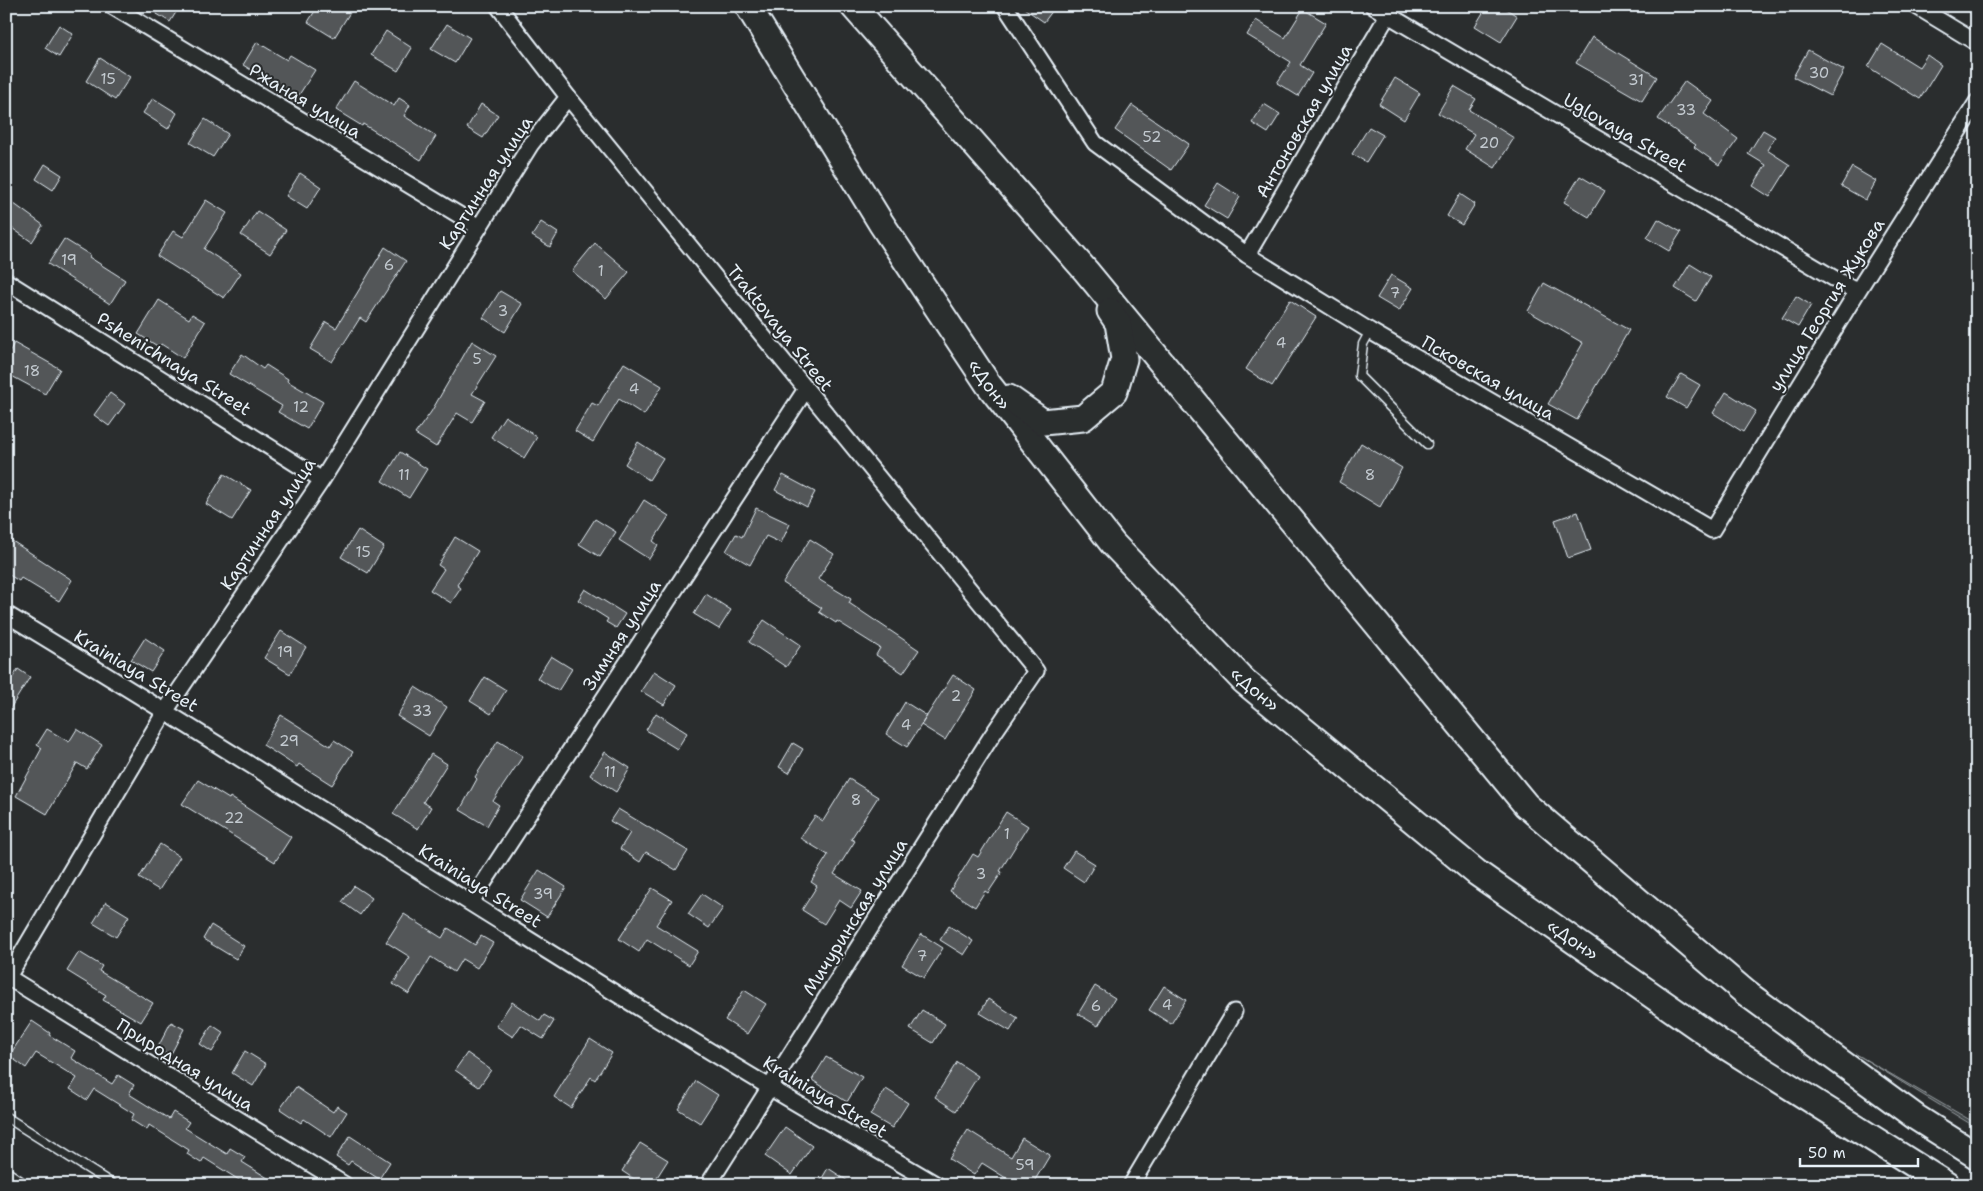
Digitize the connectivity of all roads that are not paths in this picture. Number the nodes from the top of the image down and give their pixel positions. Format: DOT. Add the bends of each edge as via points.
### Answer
graph roads {
  1 [pos="112,6"];
  2 [pos="498,6"];
  3 [pos="748,6"];
  4 [pos="853,6"];
  5 [pos="1005,6"];
  6 [pos="1373,6"];
  7 [pos="1916,6"];
  8 [pos="1390,11"];
  9 [pos="1977,44"];
  10 [pos="568,98"];
  11 [pos="1977,102"];
  12 [pos="479,227"];
  13 [pos="1247,255"];
  14 [pos="1086,272"];
  15 [pos="6,281"];
  16 [pos="1857,292"];
  17 [pos="1370,331"];
  18 [pos="988,384"];
  19 [pos="806,389"];
  20 [pos="1427,444"];
  21 [pos="322,480"];
  22 [pos="1712,530"];
  23 [pos="6,614"];
  24 [pos="1036,671"];
  25 [pos="166,710"];
  26 [pos="471,902"];
  27 [pos="7,977"];
  28 [pos="1234,1012"];
  29 [pos="770,1087"];
  30 [pos="6,1117"];
  31 [pos="1977,1156"];
  32 [pos="6,1171"];
  33 [pos="27,1185"];
  34 [pos="114,1185"];
  35 [pos="345,1185"];
  36 [pos="708,1185"];
  37 [pos="937,1185"];
  38 [pos="1131,1185"];
  39 [pos="1947,1185"];
  1 -- 12 [label="street, Ржаная улица"];
  2 -- 10 [label="street, Traktovaya Street"];
  3 -- 18 [label="highway, «Дон»" via="880,223"];
  4 -- 14 [label="highway"];
  5 -- 13 [label="street, Псковская улица" via="1095,143"];
  6 -- 8 [label="street, Uglovaya Street"];
  7 -- 9 [label="street"];
  8 -- 13 [label="street, Антоновская улица"];
  8 -- 16 [label="street, Uglovaya Street"];
  10 -- 12 [label="street, Картинная улица" via="531,144"];
  10 -- 19 [label="street, Traktovaya Street"];
  11 -- 16 [label="street, улица Георгия Жукова"];
  12 -- 21 [label="street, Картинная улица"];
  13 -- 17 [label="street, Псковская улица"];
  14 -- 18 [label="highway" via="1118,324 1124,359 1114,392 1083,418 1043,422"];
  14 -- 31 [label="highway" via="1526,805 1746,994 1917,1118"];
  15 -- 21 [label="street, Pshenichnaya Street"];
  16 -- 22 [label="street, улица Георгия Жукова"];
  17 -- 20 [label="lane" via="1363,344 1359,376"];
  17 -- 22 [label="street, Псковская улица"];
  18 -- 39 [label="highway, «Дон»" via="1113,544 1244,681 1477,872 1722,1044"];
  19 -- 24 [label="street, Traktovaya Street"];
  19 -- 26 [label="street, Зимняя улица"];
  21 -- 25 [label="street, Картинная улица"];
  23 -- 25 [label="street, Krainiaya Street"];
  24 -- 29 [label="street, Мичуринская улица"];
  25 -- 26 [label="street, Krainiaya Street"];
  25 -- 27 [label="street, Картинная улица"];
  26 -- 29 [label="street, Krainiaya Street"];
  27 -- 35 [label="street, Природная улица"];
  28 -- 38 [label="street"];
  29 -- 36 [label="street, Мичуринская улица"];
  29 -- 37 [label="street, Krainiaya Street"];
  30 -- 34 [label="lane"];
  32 -- 33 [label="lane"];
}
